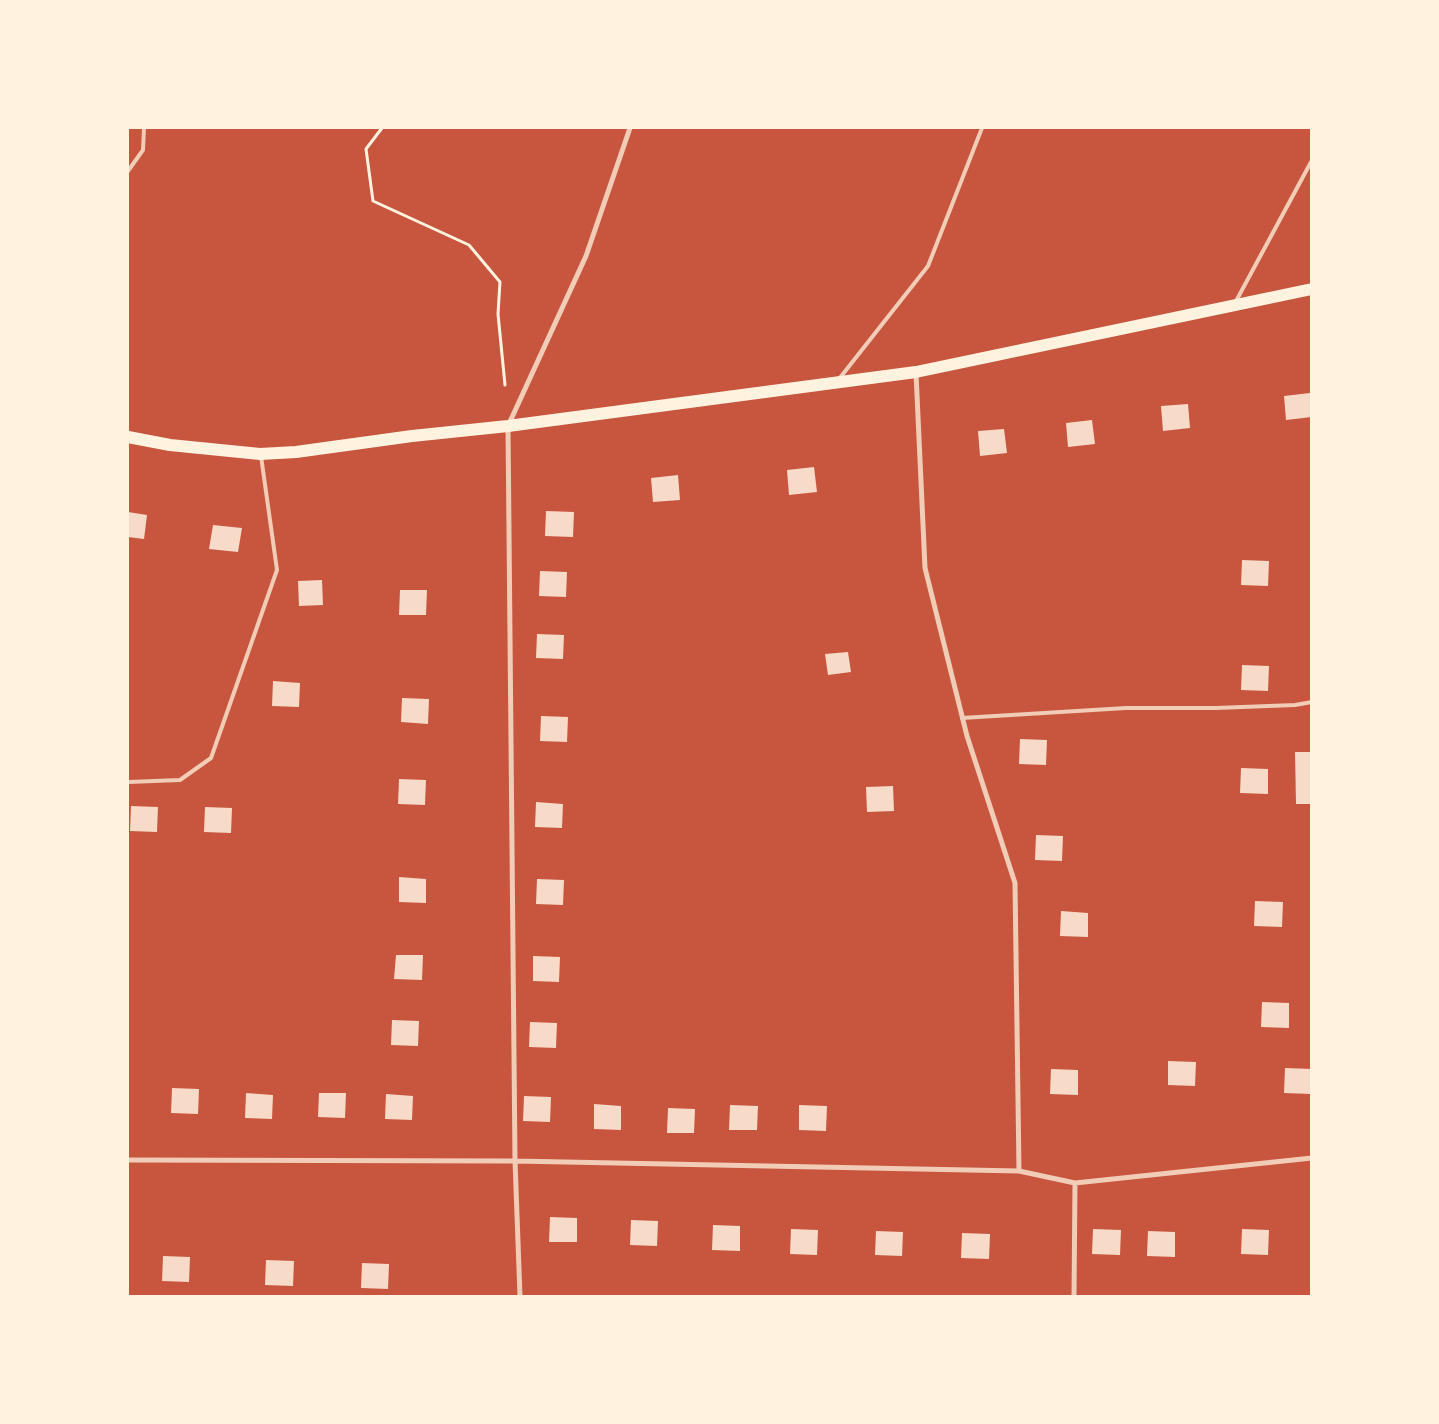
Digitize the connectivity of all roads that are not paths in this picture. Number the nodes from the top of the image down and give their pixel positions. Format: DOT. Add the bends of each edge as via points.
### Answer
graph roads {
  1 [pos="144,128"];
  2 [pos="630,128"];
  3 [pos="982,128"];
  4 [pos="1311,162"];
  5 [pos="128,171"];
  6 [pos="1312,289"];
  7 [pos="1233,306"];
  8 [pos="916,372"];
  9 [pos="836,383"];
  10 [pos="508,426"];
  11 [pos="128,437"];
  12 [pos="260,454"];
  13 [pos="1312,702"];
  14 [pos="962,718"];
  15 [pos="128,782"];
  16 [pos="1312,1158"];
  17 [pos="128,1160"];
  18 [pos="515,1161"];
  19 [pos="1019,1172"];
  20 [pos="1075,1183"];
  21 [pos="520,1296"];
  22 [pos="1074,1296"];
  1 -- 5 [label="lane" via="143,150"];
  2 -- 10 [label="street" via="586,256"];
  3 -- 9 [label="lane" via="928,266"];
  4 -- 7 [label="lane"];
  6 -- 7 [label="main road"];
  7 -- 8 [label="main road"];
  8 -- 9 [label="main road"];
  8 -- 14 [label="street" via="925,568"];
  9 -- 10 [label="main road"];
  10 -- 12 [label="main road"];
  10 -- 18 [label="street"];
  11 -- 12 [label="main road"];
  12 -- 15 [label="lane" via="277,570 211,758 180,780"];
  13 -- 14 [label="lane" via="1216,708 1126,708"];
  14 -- 19 [label="street" via="1015,883"];
  16 -- 20 [label="street"];
  17 -- 18 [label="street"];
  18 -- 19 [label="street"];
  18 -- 21 [label="street"];
  19 -- 20 [label="street"];
  20 -- 22 [label="street"];
}
